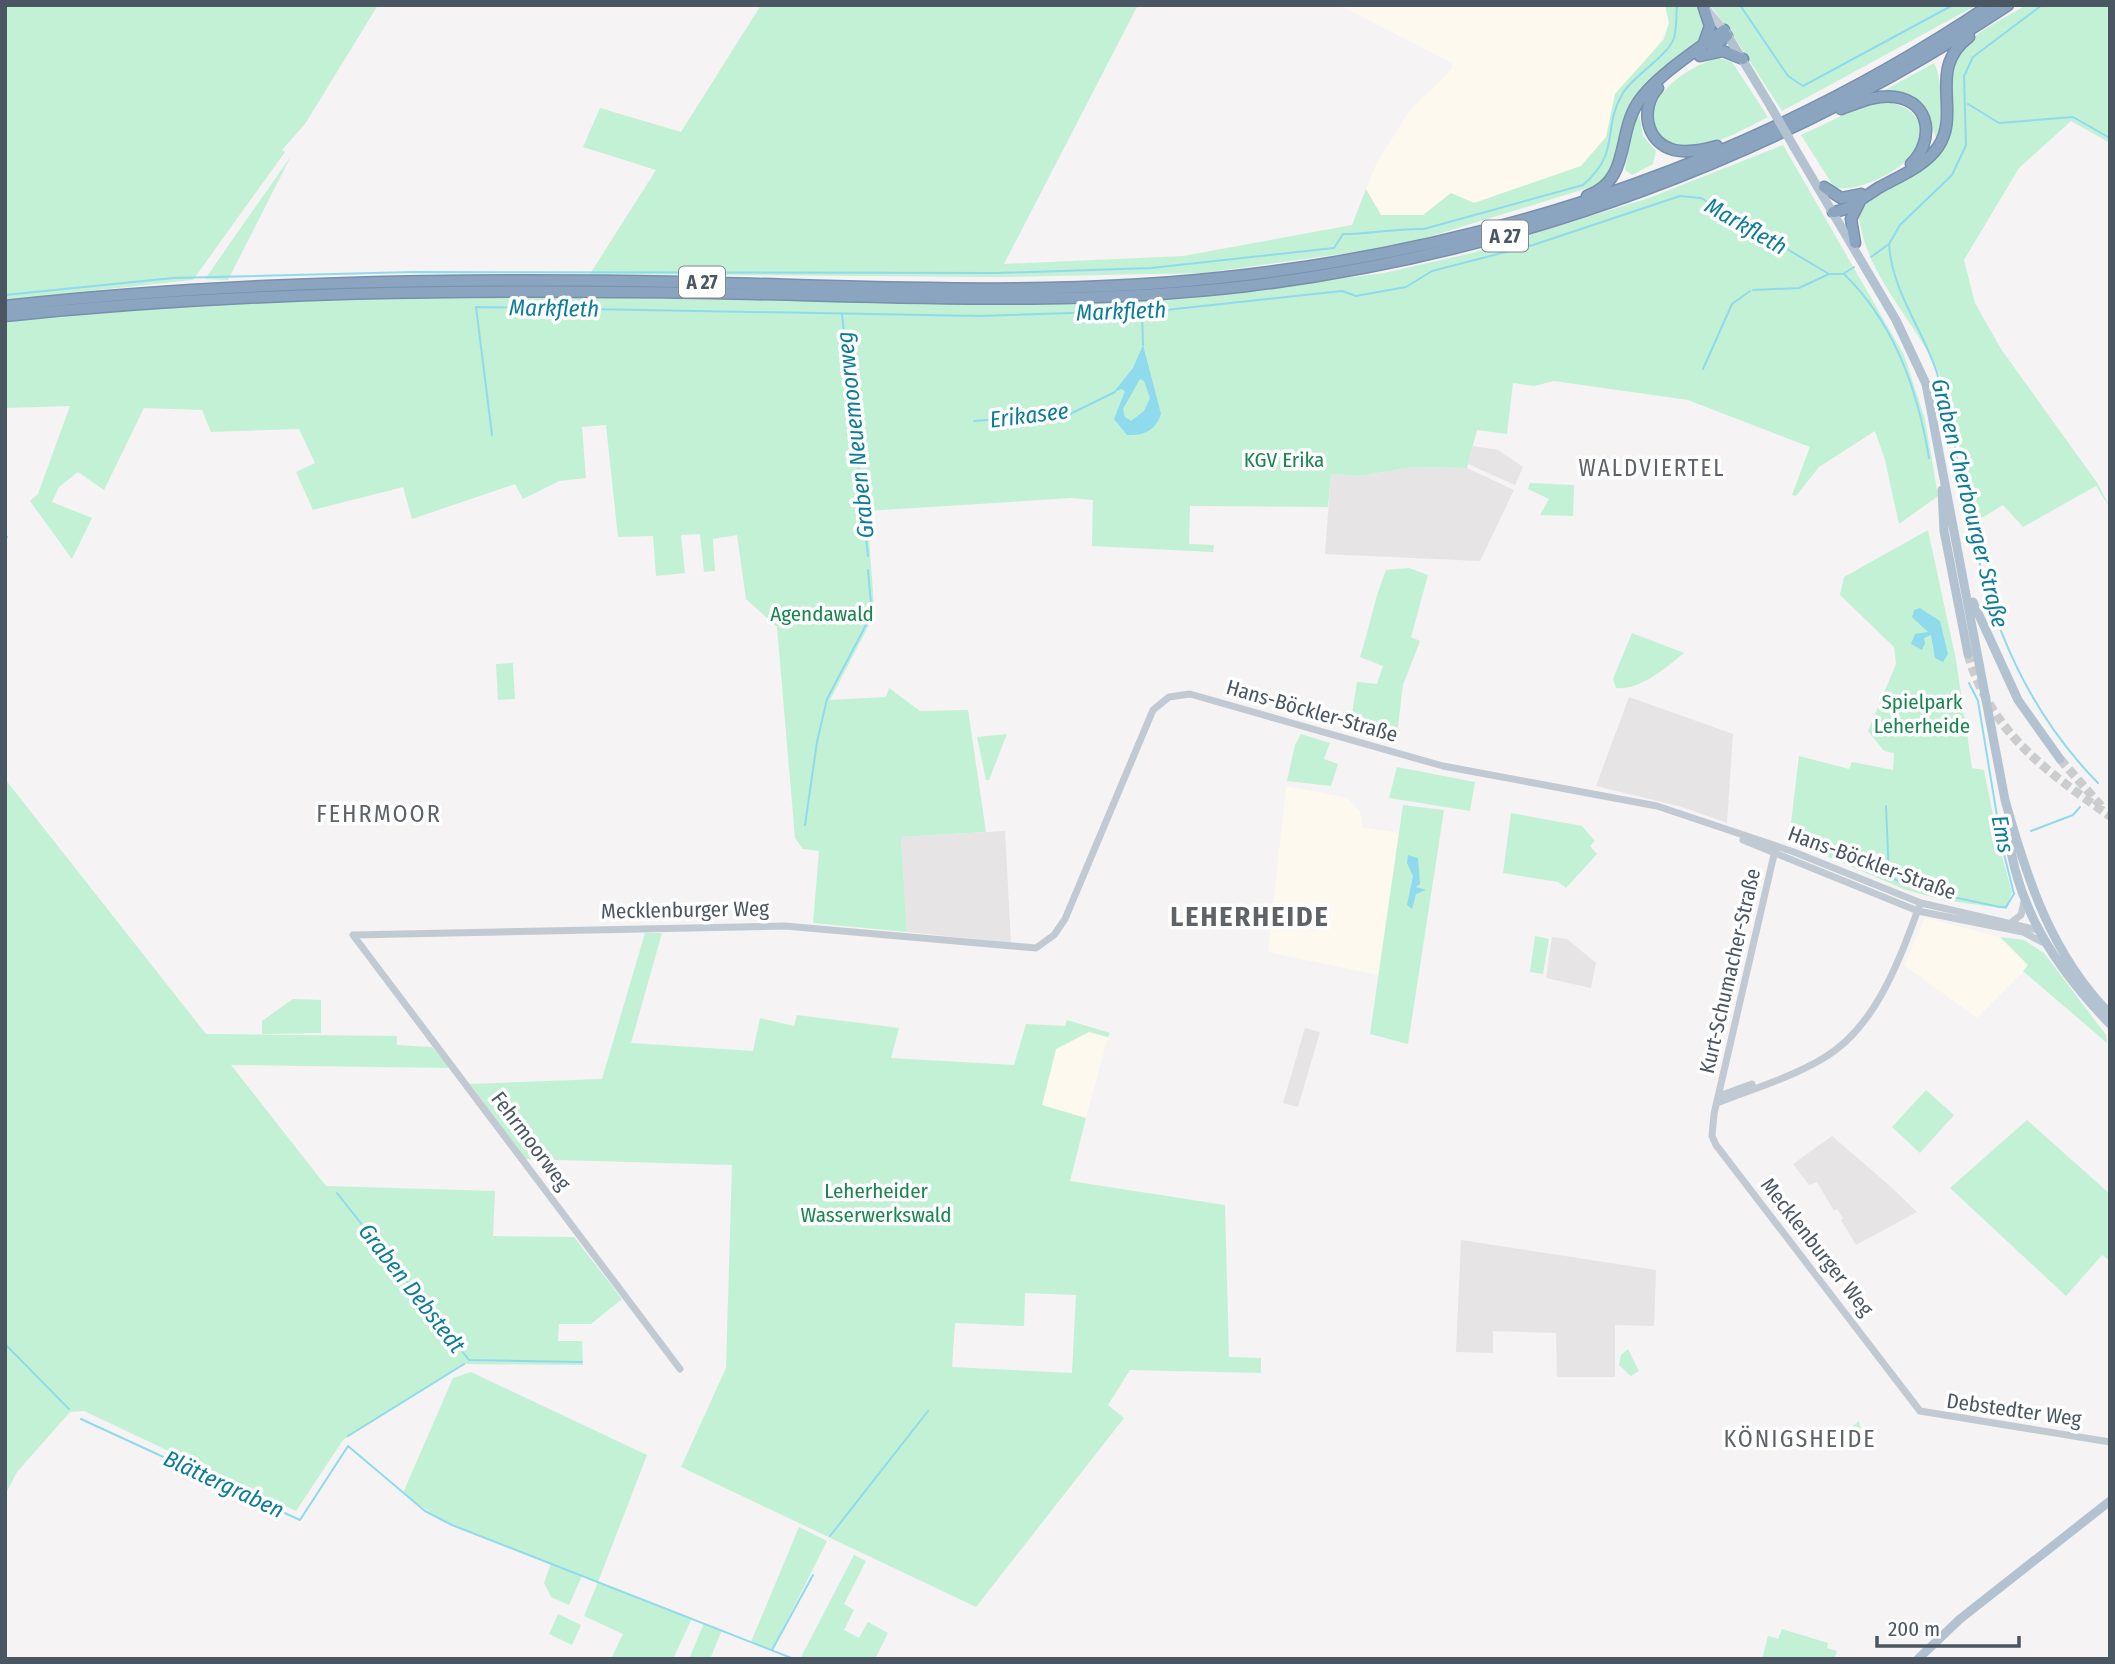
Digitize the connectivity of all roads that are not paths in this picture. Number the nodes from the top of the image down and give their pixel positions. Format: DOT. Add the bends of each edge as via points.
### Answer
graph roads {
  1 [pos="1703,5"];
  2 [pos="1990,5"];
  3 [pos="2008,5"];
  4 [pos="2014,5"];
  5 [pos="1726,33"];
  6 [pos="1701,51"];
  7 [pos="1743,60"];
  8 [pos="1805,122"];
  9 [pos="1747,138"];
  10 [pos="1794,147"];
  11 [pos="1824,187"];
  12 [pos="1866,193"];
  13 [pos="1836,210"];
  14 [pos="1539,216"];
  15 [pos="1855,243"];
  16 [pos="1874,281"];
  17 [pos="5,306"];
  18 [pos="5,316"];
  19 [pos="1941,460"];
  20 [pos="1964,578"];
  21 [pos="1968,654"];
  22 [pos="2060,759"];
  23 [pos="2005,800"];
  24 [pos="1775,850"];
  25 [pos="2024,902"];
  26 [pos="1919,907"];
  27 [pos="2045,921"];
  28 [pos="2012,922"];
  29 [pos="2034,932"];
  30 [pos="353,935"];
  31 [pos="1053,935"];
  32 [pos="2052,946"];
  33 [pos="1016,948"];
  34 [pos="1036,948"];
  35 [pos="2110,1014"];
  36 [pos="2110,1024"];
  37 [pos="1718,1099"];
  38 [pos="680,1368"];
  39 [pos="1916,1406"];
  40 [pos="2110,1442"];
  41 [pos="2110,1502"];
  42 [pos="1918,1659"];
  1 -- 5 [label="main road"];
  1 -- 6 [label="highway" via="1710,26"];
  2 -- 9 [label="highway, A 27" via="1875,74"];
  3 -- 8 [label="highway, A 27" via="1929,55"];
  4 -- 12 [label="highway" via="1961,43 1951,57 1946,73 1945,127 1937,148 1908,172"];
  5 -- 6 [label="highway"];
  5 -- 7 [label="main road"];
  6 -- 7 [label="highway" via="1723,51"];
  6 -- 9 [label="highway" via="1650,98 1647,114 1652,134 1663,145 1684,152"];
  6 -- 14 [label="highway" via="1637,103 1613,177 1592,194"];
  7 -- 10 [label="main road, bridge"];
  8 -- 12 [label="highway" via="1880,97 1896,97 1919,110 1928,129 1922,154"];
  8 -- 18 [label="highway, A 27" via="1669,183 1529,229 1450,251 1244,286 1139,295 972,298 422,290 250,295"];
  9 -- 14 [label="highway, A 27" via="1609,195"];
  10 -- 11 [label="main road"];
  10 -- 13 [label="main road"];
  10 -- 16 [label="main road" via="1802,169 1855,258"];
  11 -- 12 [label="highway" via="1842,198"];
  11 -- 13 [label="main road"];
  12 -- 13 [label="highway"];
  12 -- 15 [label="highway" via="1853,213"];
  13 -- 15 [label="main road"];
  13 -- 16 [label="main road"];
  14 -- 17 [label="highway, A 27" via="1342,262 1134,285 972,288 426,279 250,284"];
  15 -- 16 [label="main road"];
  16 -- 19 [label="main road" via="1920,367"];
  19 -- 20 [label="main road"];
  19 -- 21 [label="main road" via="1944,531"];
  20 -- 22 [label="main road" via="2011,687"];
  20 -- 23 [label="main road"];
  23 -- 25 [label="main road" via="2010,857"];
  23 -- 27 [label="main road"];
  24 -- 26 [label="street, Hans-Böckler-Straße"];
  24 -- 31 [label="street, Hans-Böckler-Straße" via="1657,806 1443,766 1201,696 1179,694 1155,706 1147,719 1065,919"];
  24 -- 37 [label="street, Kurt-Schumacher-Straße"];
  25 -- 28 [label="street" via="2021,915"];
  25 -- 29 [label="main road"];
  26 -- 28 [label="street, Hans-Böckler-Straße"];
  26 -- 29 [label="street, Hans-Böckler-Straße"];
  26 -- 37 [label="street" via="1894,967 1862,1023 1823,1059"];
  27 -- 29 [label="main road"];
  27 -- 32 [label="main road"];
  28 -- 29 [label="street, Hans-Böckler-Straße"];
  29 -- 32 [label="main road"];
  30 -- 33 [label="street, Mecklenburger Weg" via="785,926"];
  30 -- 38 [label="street, Fehrmoorweg"];
  31 -- 33 [label="street, Mecklenburger Weg"];
  31 -- 34 [label="street, Hans-Böckler-Straße"];
  32 -- 35 [label="main road"];
  32 -- 36 [label="main road" via="2073,985"];
  33 -- 34 [label="street, Mecklenburger Weg"];
  37 -- 39 [label="street, Mecklenburger Weg" via="1712,1131 1716,1145"];
  39 -- 40 [label="street, Debstedter Weg" via="1926,1414"];
  41 -- 42 [label="main road" via="1960,1619"];
}
